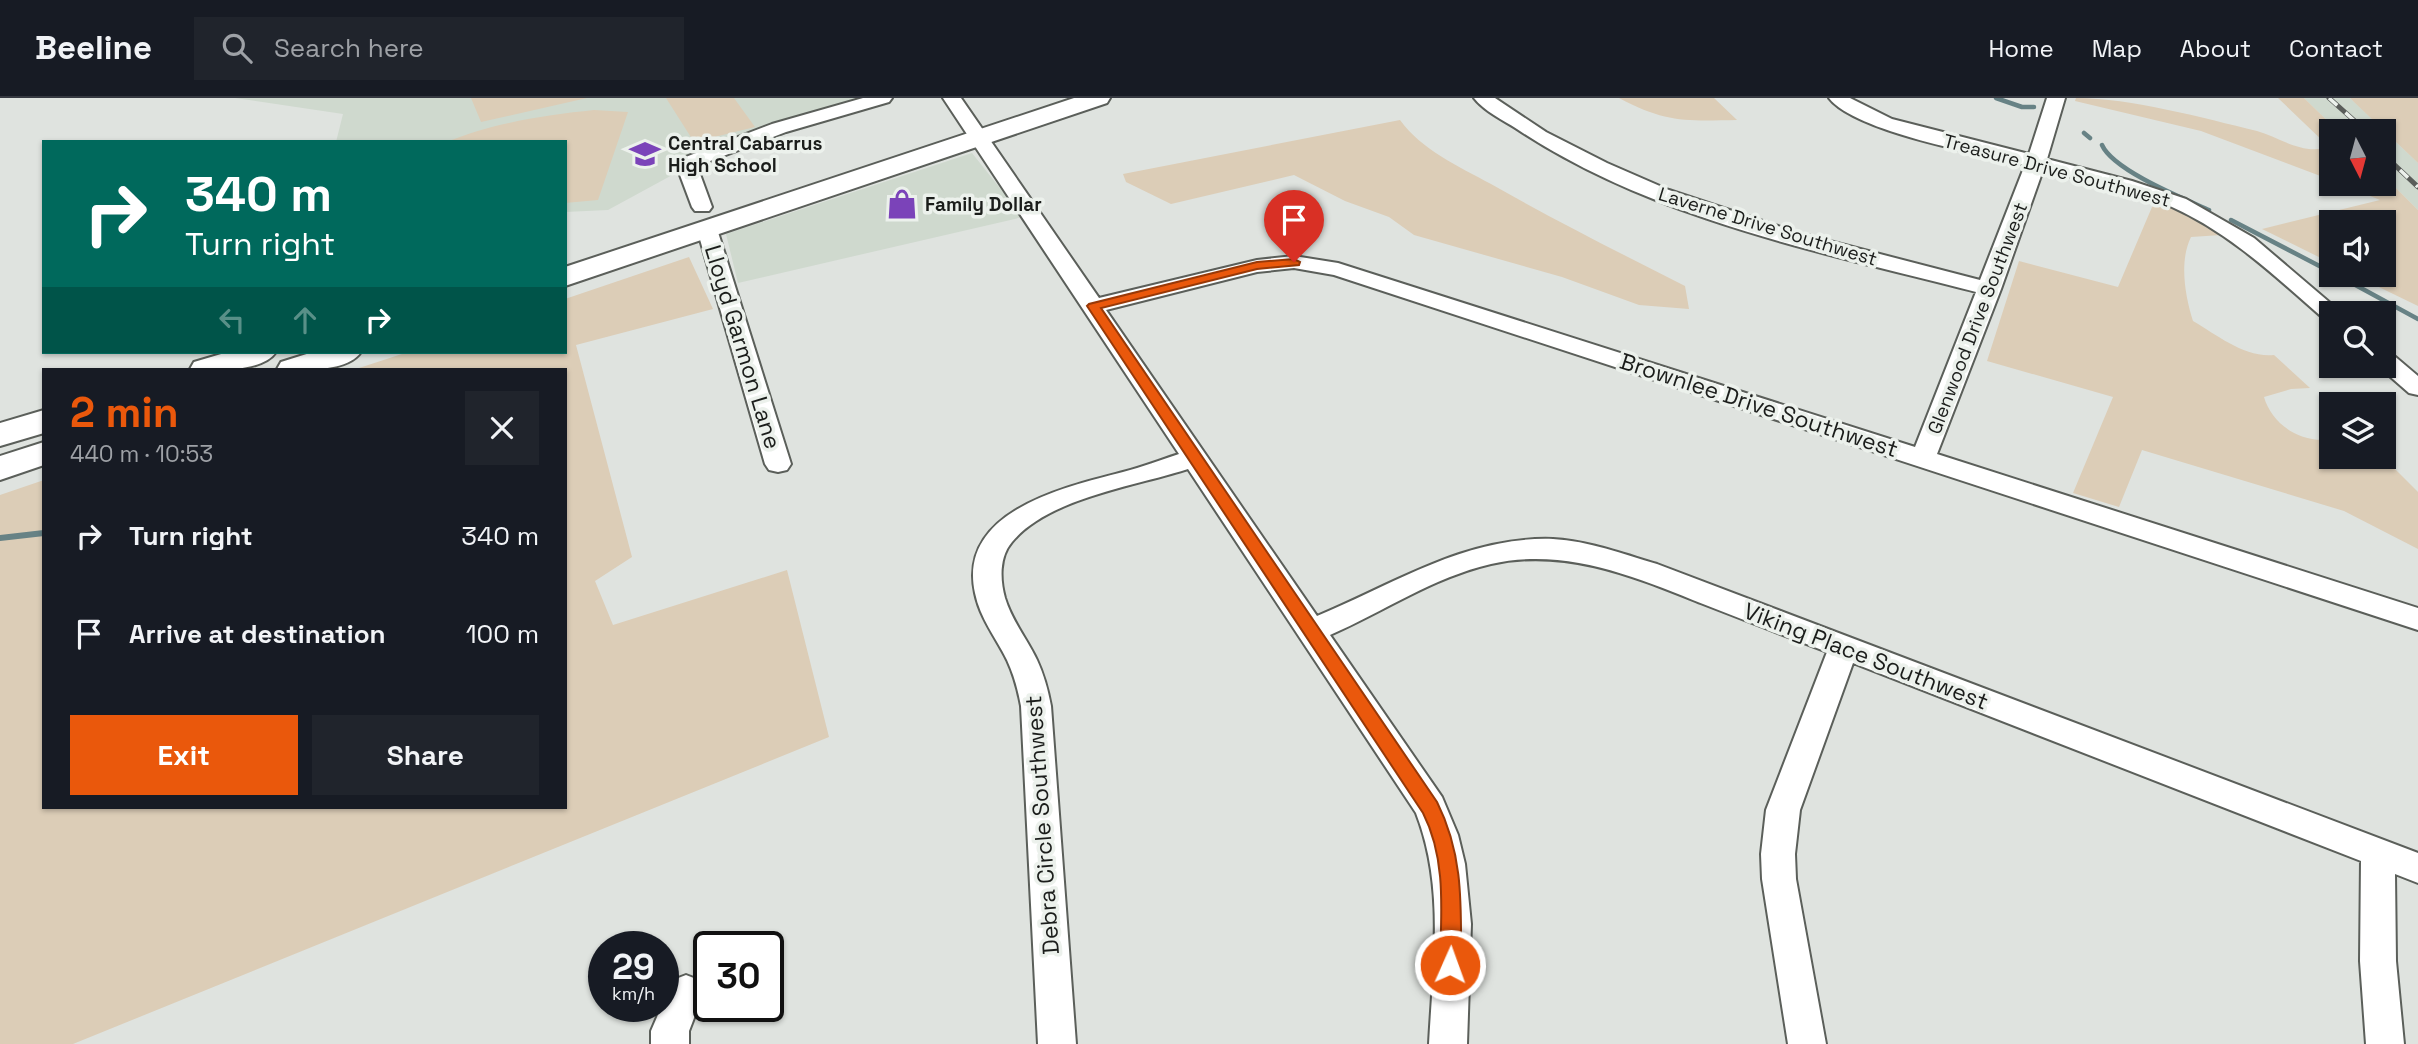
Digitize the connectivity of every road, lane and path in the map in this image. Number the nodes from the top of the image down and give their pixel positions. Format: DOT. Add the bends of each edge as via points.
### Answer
graph roads {
  1 [pos="883,98"];
  2 [pos="952,98"];
  3 [pos="1037,98"];
  4 [pos="1098,98"];
  5 [pos="1483,98"];
  6 [pos="1838,98"];
  7 [pos="2056,98"];
  8 [pos="974,129"];
  9 [pos="2036,163"];
  10 [pos="705,218"];
  11 [pos="567,252"];
  12 [pos="567,276"];
  13 [pos="1990,289"];
  14 [pos="2319,303"];
  15 [pos="1094,306"];
  16 [pos="339,354"];
  17 [pos="251,359"];
  18 [pos="210,368"];
  19 [pos="296,368"];
  20 [pos="2396,369"];
  21 [pos="2418,388"];
  22 [pos="42,422"];
  23 [pos="0,435"];
  24 [pos="42,454"];
  25 [pos="1194,458"];
  26 [pos="1923,458"];
  27 [pos="778,464"];
  28 [pos="0,468"];
  29 [pos="2418,619"];
  30 [pos="1310,631"];
  31 [pos="1844,648"];
  32 [pos="2378,852"];
  33 [pos="2418,868"];
  34 [pos="686,992"];
  35 [pos="670,1044"];
  36 [pos="1057,1044"];
  37 [pos="1448,1044"];
  38 [pos="1807,1044"];
  39 [pos="2385,1044"];
  1 -- 10 [label="street, Lloyd Garmon Lane" via="779,128 690,162 687,167"];
  2 -- 8 [label="street"];
  3 -- 8 [label="highway"];
  4 -- 8 [label="highway"];
  5 -- 13 [label="street, Laverne Drive Southwest" via="1548,143 1660,194 1740,221"];
  6 -- 9 [label="street, Treasure Drive Southwest" via="1885,123"];
  7 -- 9 [label="street, Glenwood Drive Southwest"];
  8 -- 10 [label="highway"];
  8 -- 15 [label="street"];
  9 -- 13 [label="street, Glenwood Drive Southwest"];
  9 -- 14 [label="street, Treasure Drive Southwest" via="2148,192 2201,213 2247,242"];
  10 -- 11 [label="highway"];
  10 -- 12 [label="highway"];
  10 -- 27 [label="street, Lloyd Garmon Lane"];
  13 -- 26 [label="street, Glenwood Drive Southwest"];
  15 -- 25 [label="street"];
  15 -- 26 [label="street, Brownlee Drive Southwest" via="1257,266 1315,264"];
  16 -- 19 [label="highway"];
  17 -- 18 [label="highway"];
  20 -- 21 [label="street"];
  22 -- 23 [label="highway"];
  24 -- 28 [label="highway"];
  25 -- 30 [label="street"];
  25 -- 36 [label="street, Debra Circle Southwest" via="1044,504 1017,521 991,555 986,578 999,624 1022,659 1036,706"];
  26 -- 29 [label="street, Brownlee Drive Southwest"];
  30 -- 31 [label="street, Viking Place Southwest" via="1473,558 1552,548 1647,571"];
  30 -- 37 [label="street" via="1439,826 1451,876"];
  31 -- 32 [label="street, Viking Place Southwest"];
  31 -- 38 [label="street" via="1783,810 1778,854"];
  32 -- 33 [label="street, Viking Place Southwest"];
  32 -- 39 [label="street" via="2378,961"];
  34 -- 35 [label="street" via="670,1031"];
}
